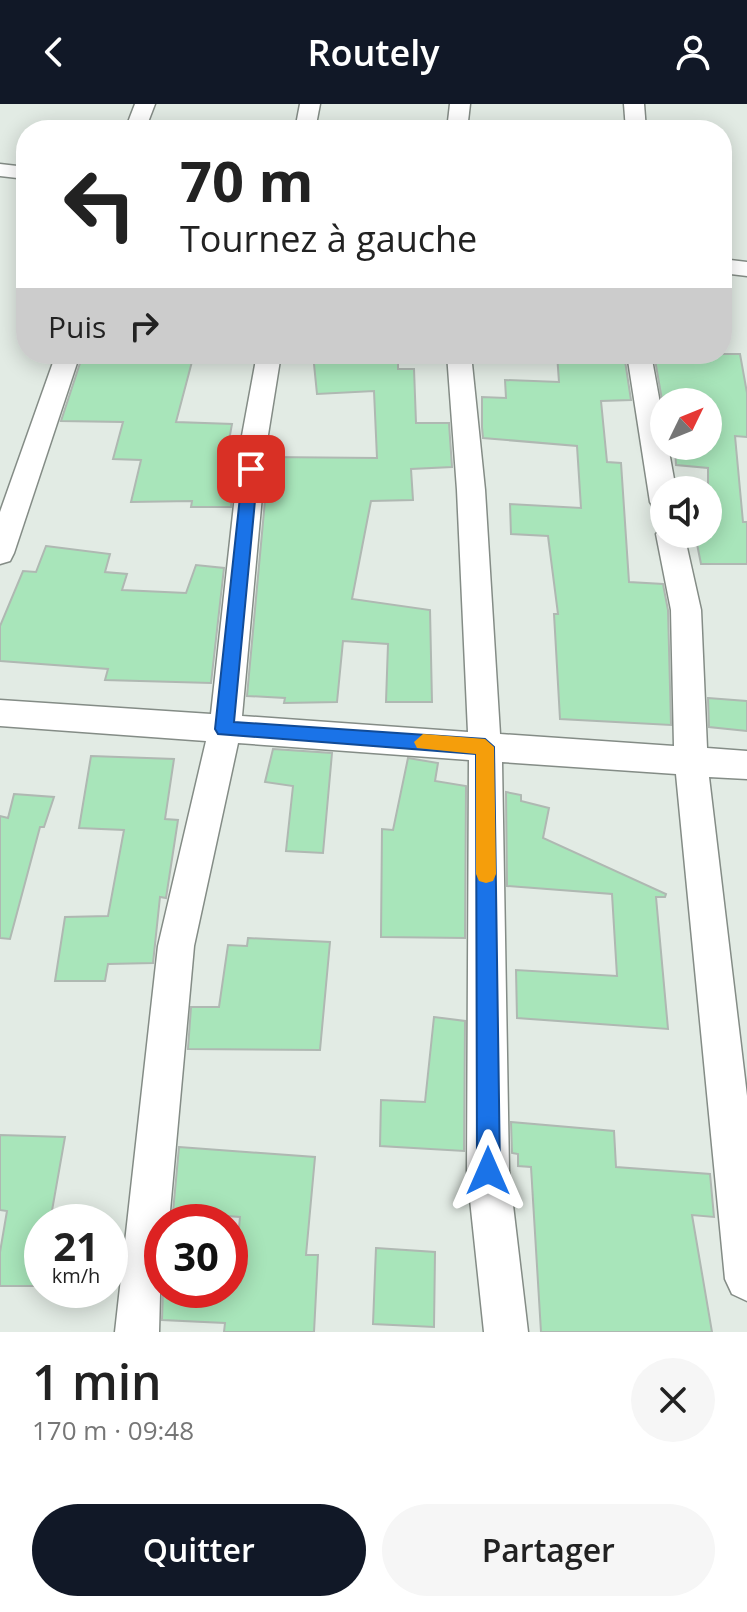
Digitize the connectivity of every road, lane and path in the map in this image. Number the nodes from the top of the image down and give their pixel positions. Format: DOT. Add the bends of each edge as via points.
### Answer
graph roads {
  1 [pos="65,364"];
  2 [pos="267,364"];
  3 [pos="460,364"];
  4 [pos="641,364"];
  5 [pos="660,476"];
  6 [pos="673,548"];
  7 [pos="0,553"];
  8 [pos="0,713"];
  9 [pos="225,729"];
  10 [pos="485,747"];
  11 [pos="691,761"];
  12 [pos="747,765"];
  13 [pos="747,1279"];
  14 [pos="137,1332"];
  15 [pos="506,1332"];
  1 -- 7 [label="street"];
  2 -- 9 [label="street" via="254,441"];
  3 -- 10 [label="street"];
  4 -- 5 [label="street"];
  6 -- 11 [label="street" via="686,610"];
  8 -- 9 [label="street"];
  9 -- 10 [label="street"];
  9 -- 14 [label="street" via="176,946"];
  10 -- 11 [label="street"];
  10 -- 15 [label="street" via="488,1171"];
  11 -- 12 [label="street"];
  11 -- 13 [label="street"];
}
